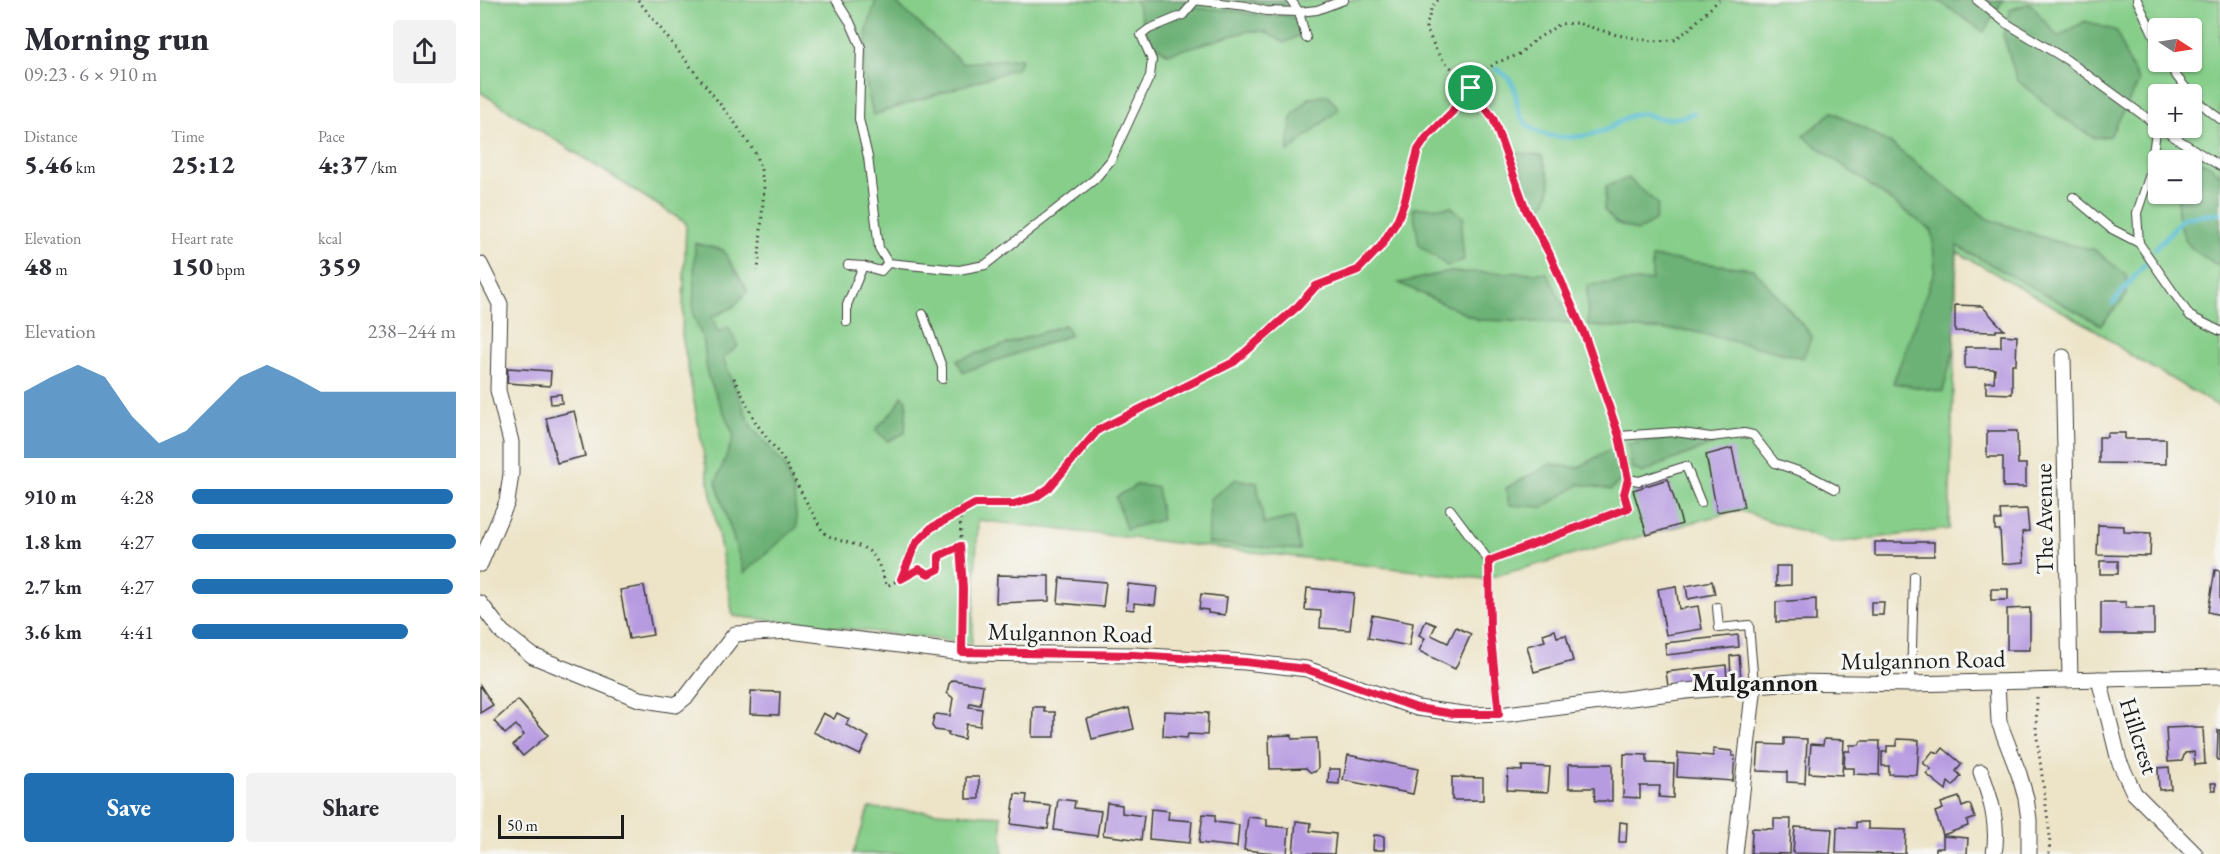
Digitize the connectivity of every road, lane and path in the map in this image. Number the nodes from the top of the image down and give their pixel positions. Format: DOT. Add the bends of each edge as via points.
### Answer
graph roads {
  1 [pos="638,0"];
  2 [pos="836,0"];
  3 [pos="1291,0"];
  4 [pos="1344,0"];
  5 [pos="1438,0"];
  6 [pos="1719,0"];
  7 [pos="1977,0"];
  8 [pos="2137,0"];
  9 [pos="1194,1"];
  10 [pos="1299,12"];
  11 [pos="2148,23"];
  12 [pos="1306,38"];
  13 [pos="2173,72"];
  14 [pos="1471,88"];
  15 [pos="2148,118"];
  16 [pos="2220,119"];
  17 [pos="2157,138"];
  18 [pos="2177,138"];
  19 [pos="2220,166"];
  20 [pos="2073,197"];
  21 [pos="2139,243"];
  22 [pos="888,263"];
  23 [pos="480,264"];
  24 [pos="848,265"];
  25 [pos="863,266"];
  26 [pos="758,271"];
  27 [pos="923,314"];
  28 [pos="847,322"];
  29 [pos="2220,331"];
  30 [pos="2063,357"];
  31 [pos="734,378"];
  32 [pos="942,379"];
  33 [pos="1619,436"];
  34 [pos="1628,479"];
  35 [pos="1835,489"];
  36 [pos="1701,503"];
  37 [pos="1628,508"];
  38 [pos="1450,509"];
  39 [pos="960,512"];
  40 [pos="960,546"];
  41 [pos="1489,561"];
  42 [pos="480,564"];
  43 [pos="1914,576"];
  44 [pos="901,579"];
  45 [pos="480,603"];
  46 [pos="1717,607"];
  47 [pos="962,652"];
  48 [pos="2220,676"];
  49 [pos="2070,679"];
  50 [pos="2099,679"];
  51 [pos="2038,680"];
  52 [pos="1997,681"];
  53 [pos="1911,684"];
  54 [pos="1754,685"];
  55 [pos="1499,714"];
  56 [pos="1981,772"];
  57 [pos="1735,854"];
  58 [pos="1994,854"];
  59 [pos="2029,854"];
  60 [pos="2049,854"];
  61 [pos="2195,854"];
  1 -- 26 [label="path" via="755,153 764,188"];
  2 -- 22 [label="lane" via="861,47 860,119 879,248"];
  3 -- 10 [label="lane"];
  4 -- 10 [label="lane"];
  5 -- 14 [label="path" via="1432,6 1426,28 1438,54"];
  6 -- 14 [label="path" via="1674,40 1652,41 1577,23 1560,24 1518,55 1495,63"];
  7 -- 15 [label="lane"];
  8 -- 11 [label="lane"];
  9 -- 10 [label="lane"];
  9 -- 22 [label="lane" via="1182,15 1142,35 1152,60 1150,76 1111,160 1095,179 985,265 959,270"];
  10 -- 12 [label="lane"];
  13 -- 16 [label="lane" via="2181,84"];
  14 -- 33 [label="path" via="1493,118 1526,210 1585,336"];
  14 -- 39 [label="path" via="1418,150 1397,221 1381,246 1358,270 1316,286 1234,362 1098,430 1049,488 1036,497 1014,504 975,504"];
  17 -- 21 [label="lane" via="2137,213"];
  18 -- 19 [label="lane"];
  20 -- 21 [label="lane" via="2110,228"];
  21 -- 29 [label="lane" via="2190,316"];
  22 -- 25 [label="lane" via="881,271"];
  23 -- 42 [label="street" via="500,304 498,390 511,442 512,474 507,502"];
  24 -- 25 [label="lane"];
  25 -- 28 [label="lane" via="847,305"];
  27 -- 32 [label="lane" via="942,367"];
  30 -- 49 [label="street, The Avenue"];
  31 -- 44 [label="path" via="756,423 783,459 823,532 873,555 887,586"];
  33 -- 34 [label="path"];
  33 -- 35 [label="lane" via="1675,432 1711,437 1753,435 1775,463"];
  34 -- 36 [label="lane" via="1639,481 1686,466"];
  37 -- 41 [label="lane"];
  38 -- 41 [label="lane"];
  39 -- 40 [label="path"];
  39 -- 44 [label="path" via="931,528 916,543"];
  40 -- 44 [label="path" via="939,556 939,569 929,574 919,569"];
  40 -- 47 [label="path"];
  41 -- 55 [label="lane" via="1490,630"];
  43 -- 53 [label="lane"];
  45 -- 47 [label="street, Mulgannon Road" via="502,632 533,656 639,699 676,705 735,634 790,631"];
  46 -- 54 [label="lane" via="1719,628 1749,625"];
  47 -- 55 [label="street, Mulgannon Road" via="1134,655 1245,662 1321,673 1417,708 1454,714"];
  48 -- 50 [label="street, Mulgannon Road"];
  49 -- 50 [label="street, Mulgannon Road"];
  49 -- 51 [label="street, Mulgannon Road"];
  50 -- 61 [label="street, Hillcrest" via="2119,761 2134,793"];
  51 -- 52 [label="street, Mulgannon Road"];
  51 -- 60 [label="path" via="2036,730"];
  52 -- 53 [label="street, Mulgannon Road"];
  52 -- 59 [label="street" via="1999,722 2026,798"];
  53 -- 54 [label="street, Mulgannon Road"];
  54 -- 55 [label="street, Mulgannon Road"];
  54 -- 57 [label="street"];
  56 -- 58 [label="street" via="1996,825"];
}
